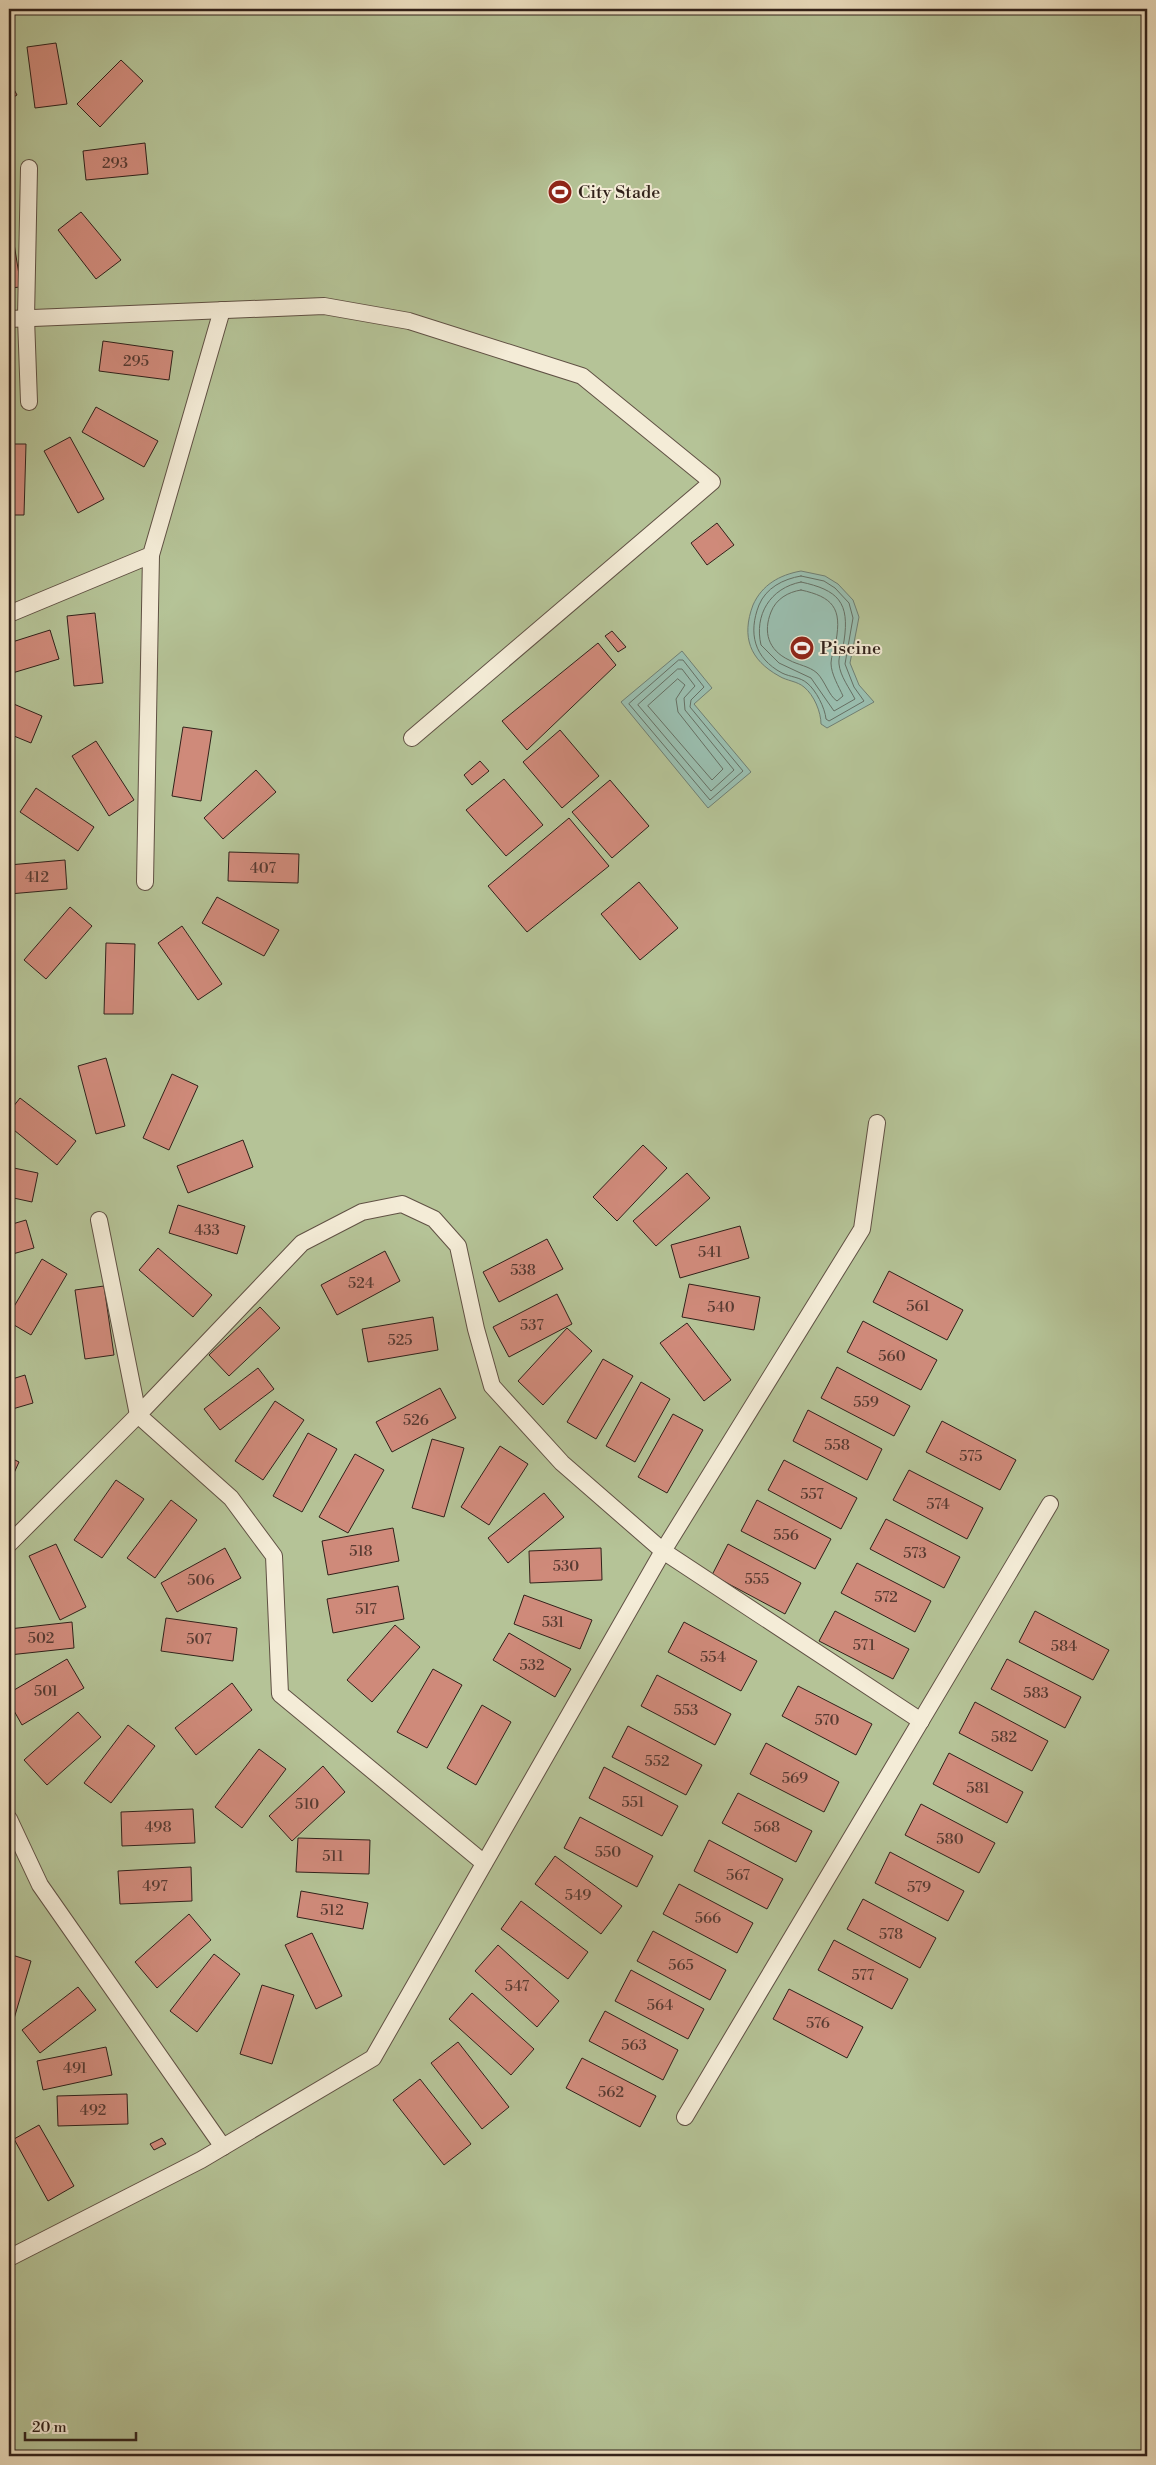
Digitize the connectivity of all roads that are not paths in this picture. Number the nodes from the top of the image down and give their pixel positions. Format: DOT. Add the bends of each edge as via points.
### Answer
graph roads {
  1 [pos="29,168"];
  2 [pos="222,310"];
  3 [pos="26,318"];
  4 [pos="9,319"];
  5 [pos="29,402"];
  6 [pos="151,555"];
  7 [pos="9,614"];
  8 [pos="412,738"];
  9 [pos="145,882"];
  10 [pos="877,1123"];
  11 [pos="99,1220"];
  12 [pos="138,1414"];
  13 [pos="1050,1504"];
  14 [pos="9,1544"];
  15 [pos="663,1551"];
  16 [pos="921,1722"];
  17 [pos="9,1819"];
  18 [pos="484,1863"];
  19 [pos="685,2117"];
  20 [pos="223,2147"];
  21 [pos="9,2258"];
  1 -- 3 [label="lane"];
  2 -- 3 [label="lane"];
  2 -- 6 [label="lane"];
  2 -- 8 [label="lane" via="324,306 408,321 582,376 712,482"];
  3 -- 4 [label="lane"];
  3 -- 5 [label="lane"];
  6 -- 7 [label="lane"];
  6 -- 9 [label="lane"];
  10 -- 15 [label="lane" via="862,1229"];
  11 -- 12 [label="lane"];
  12 -- 14 [label="lane"];
  12 -- 15 [label="lane" via="302,1243 362,1212 402,1204 434,1219 458,1246 492,1386 562,1462"];
  12 -- 18 [label="lane" via="231,1498 274,1556 280,1694"];
  13 -- 16 [label="lane"];
  15 -- 16 [label="lane"];
  15 -- 18 [label="lane"];
  16 -- 19 [label="lane"];
  17 -- 20 [label="lane" via="40,1886"];
  18 -- 20 [label="lane" via="373,2058"];
  20 -- 21 [label="lane"];
}
